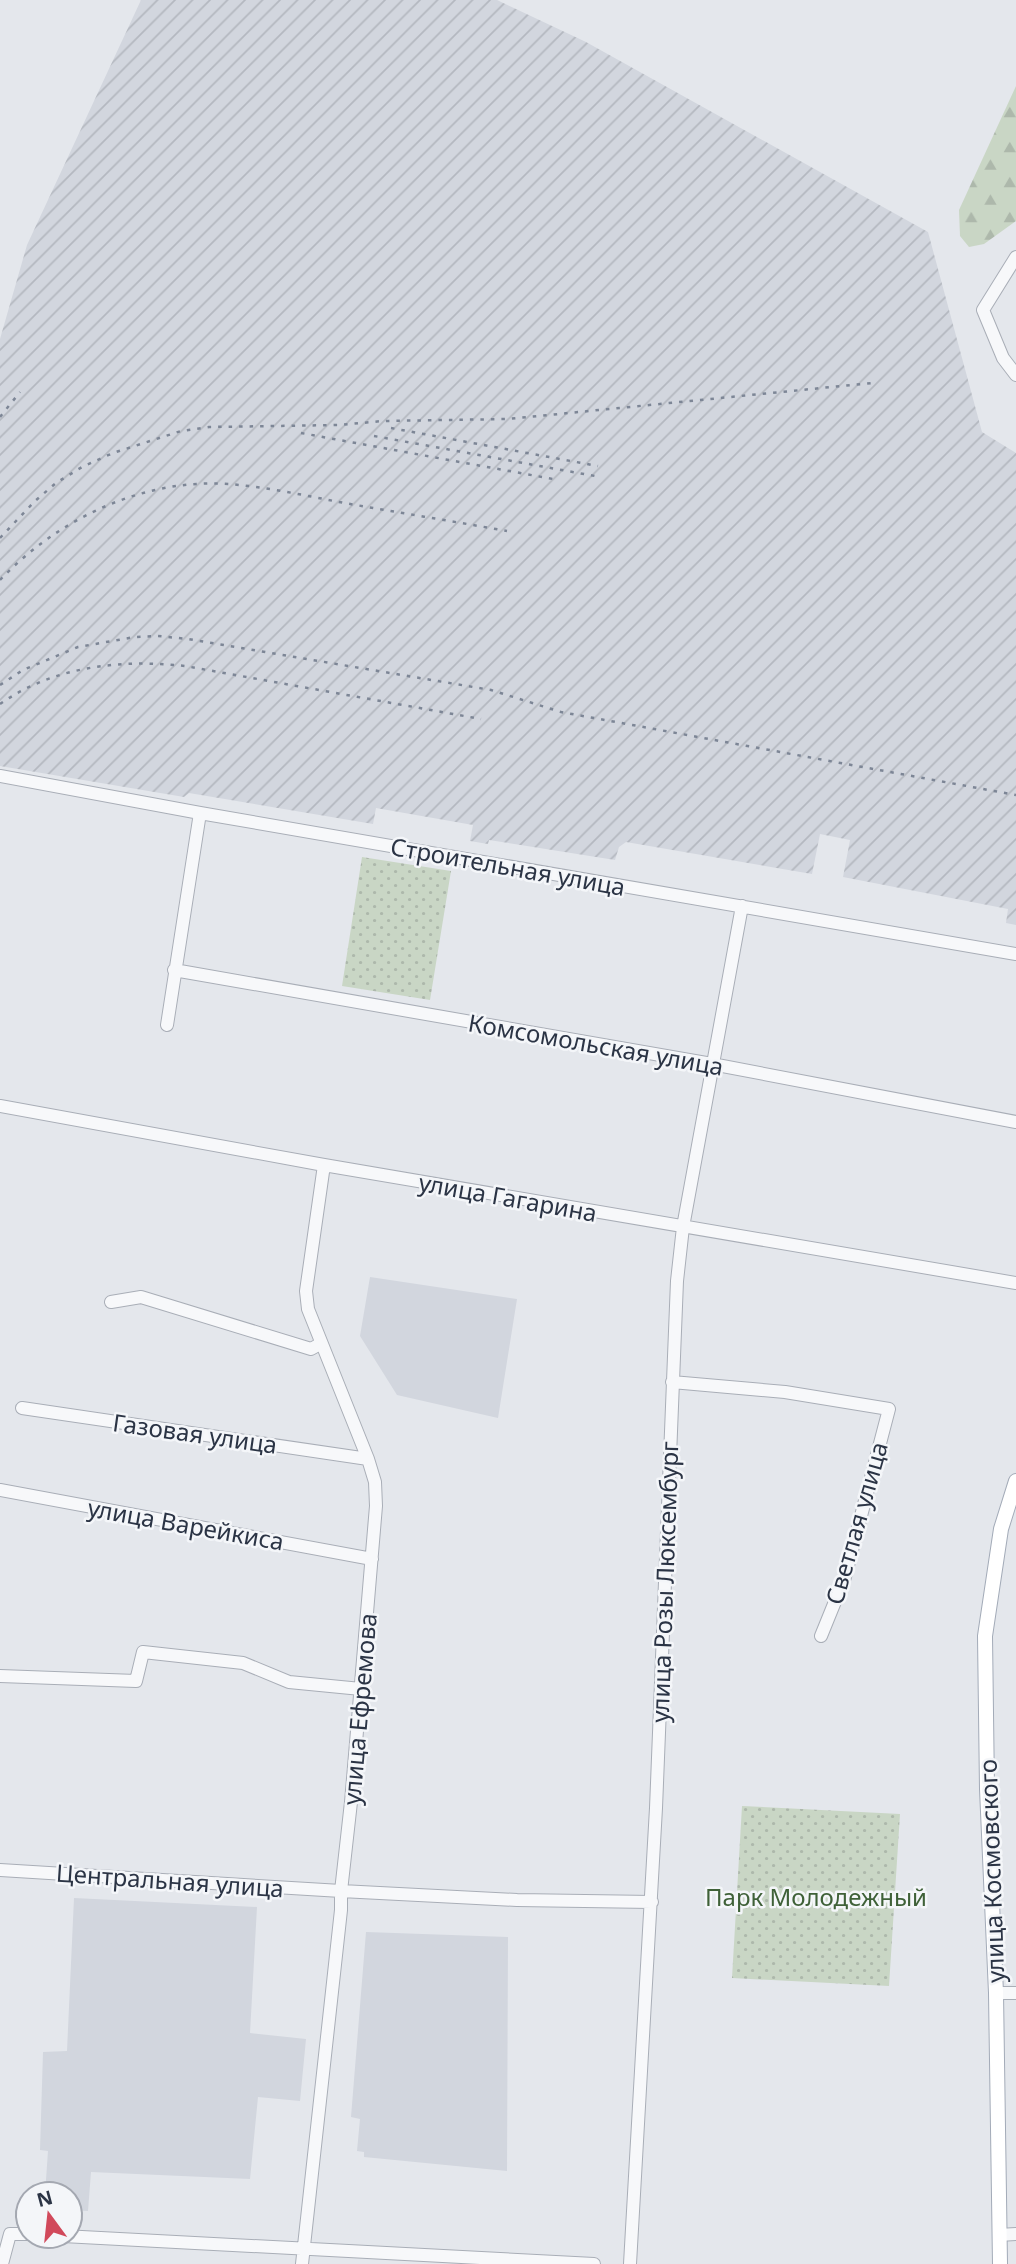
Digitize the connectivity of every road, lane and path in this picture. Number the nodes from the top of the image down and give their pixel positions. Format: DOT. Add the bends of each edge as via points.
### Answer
graph roads {
  1 [pos="1016,257"];
  2 [pos="1016,375"];
  3 [pos="0,776"];
  4 [pos="200,813"];
  5 [pos="742,906"];
  6 [pos="1016,954"];
  7 [pos="174,970"];
  8 [pos="167,1025"];
  9 [pos="712,1064"];
  10 [pos="0,1106"];
  11 [pos="1016,1122"];
  12 [pos="324,1166"];
  13 [pos="683,1227"];
  14 [pos="1016,1283"];
  15 [pos="111,1301"];
  16 [pos="320,1344"];
  17 [pos="672,1382"];
  18 [pos="22,1408"];
  19 [pos="368,1459"];
  20 [pos="1016,1481"];
  21 [pos="0,1490"];
  22 [pos="372,1559"];
  23 [pos="821,1636"];
  24 [pos="0,1676"];
  25 [pos="361,1689"];
  26 [pos="0,1870"];
  27 [pos="341,1891"];
  28 [pos="652,1902"];
  29 [pos="996,1993"];
  30 [pos="1016,1993"];
  31 [pos="14,2234"];
  32 [pos="1016,2234"];
  33 [pos="999,2235"];
  34 [pos="84,2237"];
  35 [pos="304,2249"];
  36 [pos="2,2264"];
  37 [pos="302,2264"];
  38 [pos="594,2264"];
  39 [pos="630,2264"];
  40 [pos="1000,2264"];
  1 -- 2 [label="street" via="983,310 1003,358"];
  3 -- 4 [label="street, Строительная улица"];
  4 -- 5 [label="street, Строительная улица"];
  4 -- 7 [label="street"];
  5 -- 6 [label="street, Строительная улица"];
  5 -- 9 [label="street, улица Розы Люксембург"];
  7 -- 8 [label="street"];
  7 -- 9 [label="street, Комсомольская улица"];
  9 -- 11 [label="street, Комсомольская улица"];
  9 -- 13 [label="street, улица Розы Люксембург"];
  10 -- 12 [label="street, улица Гагарина"];
  12 -- 13 [label="street, улица Гагарина"];
  12 -- 16 [label="street, улица Ефремова" via="306,1291 307,1309"];
  13 -- 14 [label="street, улица Гагарина"];
  13 -- 17 [label="street, улица Розы Люксембург"];
  15 -- 16 [label="street" via="141,1297 311,1349"];
  16 -- 19 [label="street, улица Ефремова"];
  17 -- 23 [label="street, Светлая улица" via="785,1392 888,1409 845,1577"];
  17 -- 28 [label="street, улица Розы Люксембург"];
  18 -- 19 [label="street, Газовая улица"];
  19 -- 22 [label="street, улица Ефремова" via="376,1506"];
  20 -- 29 [label="main road, улица Космовского" via="1002,1529 985,1636"];
  21 -- 22 [label="street, улица Варейкиса"];
  22 -- 25 [label="street, улица Ефремова"];
  24 -- 25 [label="street" via="136,1681 143,1652 243,1663 289,1682"];
  25 -- 27 [label="street, улица Ефремова"];
  26 -- 27 [label="street, Центральная улица"];
  27 -- 28 [label="street, Центральная улица"];
  27 -- 35 [label="street, улица Ефремова"];
  28 -- 39 [label="street, улица Розы Люксембург"];
  29 -- 30 [label="street"];
  29 -- 33 [label="main road, улица Космовского"];
  31 -- 36 [label="street" via="10,2234"];
  32 -- 33 [label="street"];
  33 -- 40 [label="main road, улица Космовского"];
  34 -- 35 [label="street"];
  35 -- 37 [label="street, улица Ефремова"];
  35 -- 38 [label="street"];
}
